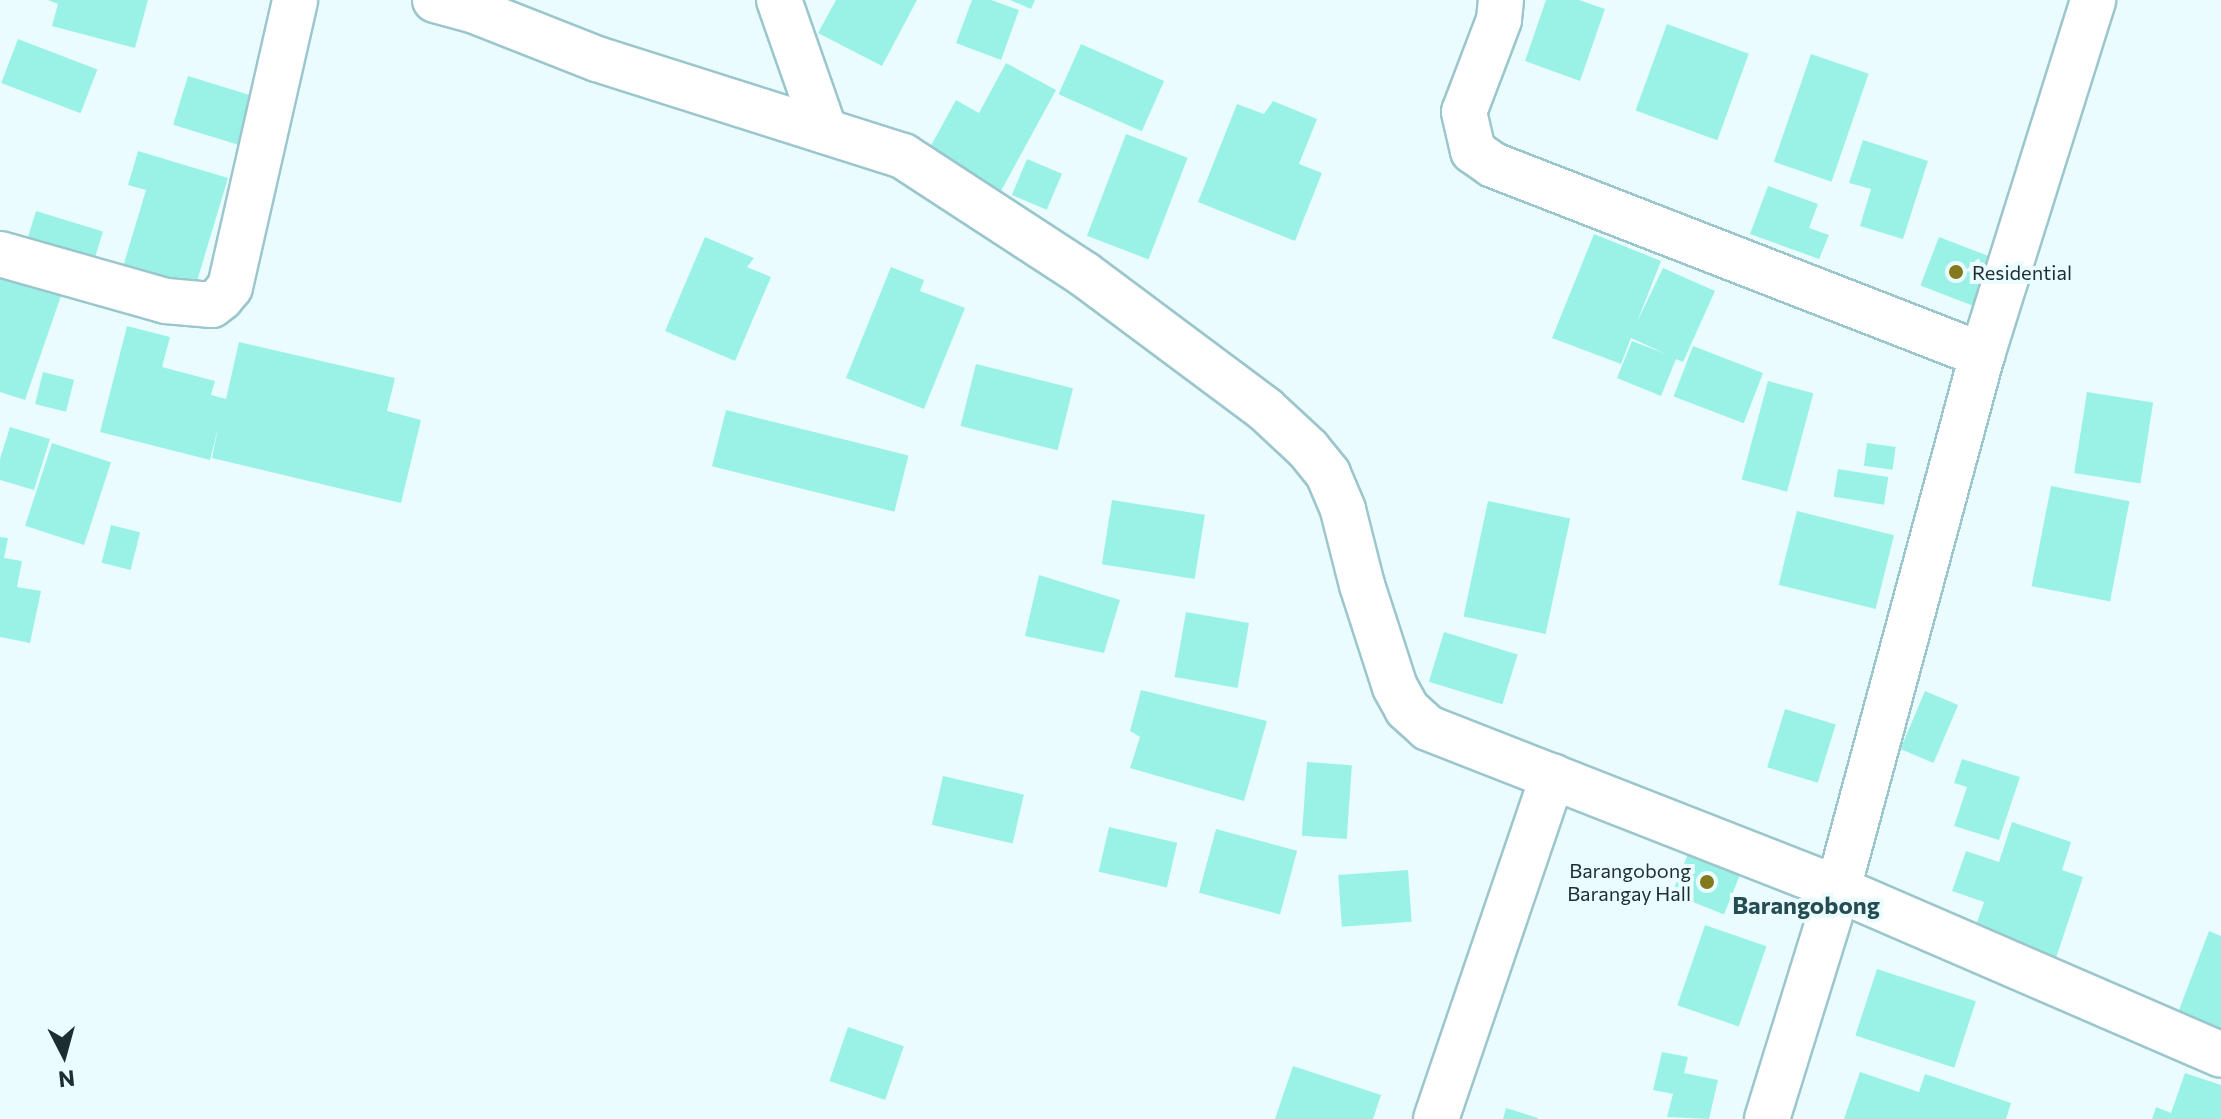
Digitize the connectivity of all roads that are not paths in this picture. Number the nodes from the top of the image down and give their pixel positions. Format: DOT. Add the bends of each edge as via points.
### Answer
graph roads {
  1 [pos="295,0"];
  2 [pos="435,0"];
  3 [pos="779,0"];
  4 [pos="1501,0"];
  5 [pos="2093,0"];
  6 [pos="825,131"];
  7 [pos="0,254"];
  8 [pos="1982,355"];
  9 [pos="1553,776"];
  10 [pos="1838,889"];
  11 [pos="2221,1055"];
  12 [pos="1436,1119"];
  13 [pos="1767,1119"];
  1 -- 7 [label="street" via="230,287 221,298 212,305 166,301"];
  2 -- 6 [label="street" via="597,59"];
  3 -- 6 [label="street"];
  4 -- 8 [label="street" via="1499,20 1464,112 1473,151 1493,165"];
  5 -- 8 [label="street"];
  6 -- 9 [label="street" via="903,156 1084,274 1265,409 1328,474 1395,687 1407,709 1428,728"];
  8 -- 10 [label="street"];
  9 -- 10 [label="street"];
  9 -- 12 [label="street"];
  10 -- 11 [label="street"];
  10 -- 13 [label="street"];
}
